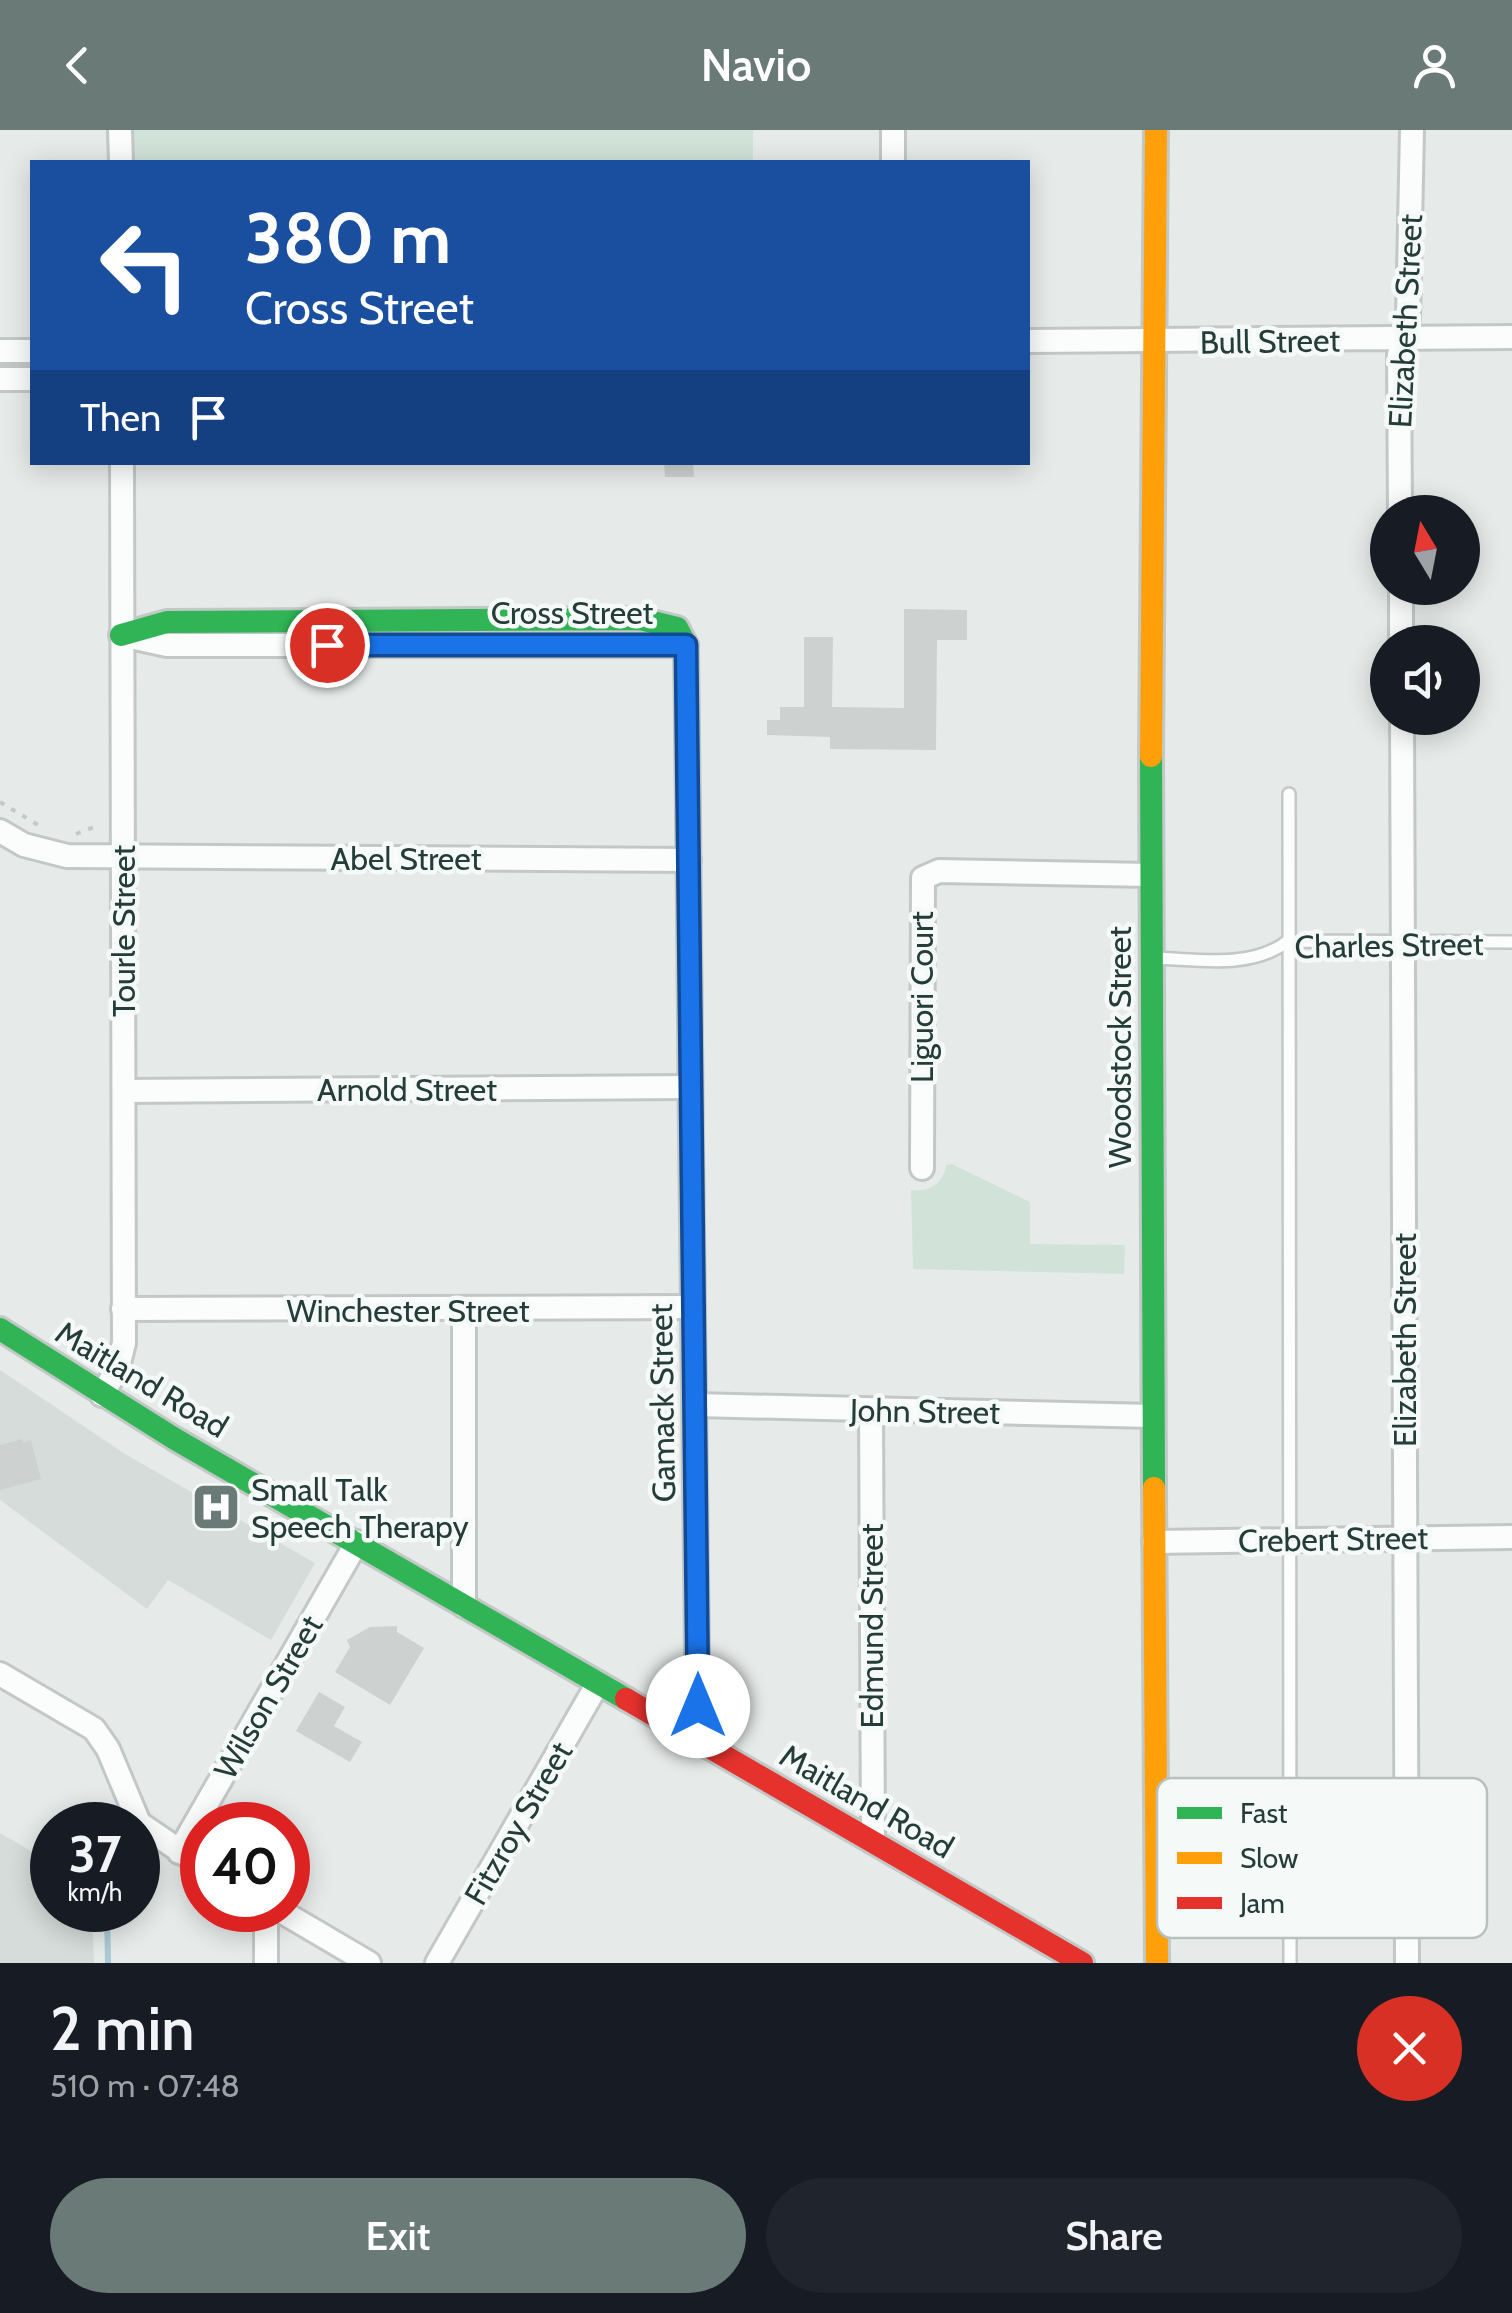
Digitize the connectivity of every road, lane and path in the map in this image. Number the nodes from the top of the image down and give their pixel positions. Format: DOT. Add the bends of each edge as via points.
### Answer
graph roads {
  1 [pos="120,130"];
  2 [pos="893,130"];
  3 [pos="1156,130"];
  4 [pos="1412,130"];
  5 [pos="120,160"];
  6 [pos="892,160"];
  7 [pos="1512,337"];
  8 [pos="1403,339"];
  9 [pos="1030,342"];
  10 [pos="1152,342"];
  11 [pos="30,350"];
  12 [pos="0,351"];
  13 [pos="0,379"];
  14 [pos="30,379"];
  15 [pos="122,465"];
  16 [pos="1400,495"];
  17 [pos="121,634"];
  18 [pos="686,645"];
  19 [pos="1402,735"];
  20 [pos="1289,794"];
  21 [pos="0,802"];
  22 [pos="94,828"];
  23 [pos="0,830"];
  24 [pos="46,830"];
  25 [pos="72,835"];
  26 [pos="122,857"];
  27 [pos="689,860"];
  28 [pos="1151,875"];
  29 [pos="1288,941"];
  30 [pos="1512,942"];
  31 [pos="1403,943"];
  32 [pos="1150,958"];
  33 [pos="689,1087"];
  34 [pos="124,1091"];
  35 [pos="922,1168"];
  36 [pos="692,1308"];
  37 [pos="123,1309"];
  38 [pos="464,1312"];
  39 [pos="0,1329"];
  40 [pos="102,1395"];
  41 [pos="696,1405"];
  42 [pos="871,1410"];
  43 [pos="1154,1416"];
  44 [pos="1512,1537"];
  45 [pos="1404,1538"];
  46 [pos="1288,1540"];
  47 [pos="357,1542"];
  48 [pos="1154,1542"];
  49 [pos="464,1606"];
  50 [pos="0,1674"];
  51 [pos="598,1683"];
  52 [pos="698,1741"];
  53 [pos="1289,1778"];
  54 [pos="1406,1778"];
  55 [pos="873,1842"];
  56 [pos="179,1852"];
  57 [pos="310,1928"];
  58 [pos="266,1932"];
  59 [pos="1290,1938"];
  60 [pos="1407,1938"];
  61 [pos="266,1963"];
  62 [pos="370,1963"];
  63 [pos="437,1963"];
  64 [pos="1082,1963"];
  65 [pos="1157,1963"];
  66 [pos="1290,1963"];
  67 [pos="1407,1963"];
  1 -- 5 [label="street"];
  2 -- 6 [label="street"];
  3 -- 10 [label="street, Woodstock Street"];
  4 -- 8 [label="street, Elizabeth Street"];
  7 -- 8 [label="street, Bull Street"];
  8 -- 10 [label="street, Bull Street"];
  8 -- 16 [label="street, Elizabeth Street"];
  9 -- 10 [label="street, Bull Street"];
  10 -- 28 [label="street, Woodstock Street"];
  11 -- 12 [label="street"];
  13 -- 14 [label="street"];
  15 -- 17 [label="street, Tourle Street"];
  17 -- 18 [label="street, Cross Street" via="167,622 640,619 677,628"];
  17 -- 26 [label="street, Tourle Street"];
  18 -- 27 [label="street, Gamack Street"];
  19 -- 31 [label="street, Elizabeth Street"];
  20 -- 29 [label="lane"];
  21 -- 24 [label="path"];
  22 -- 25 [label="path"];
  23 -- 26 [label="street, Abel Street" via="44,852"];
  26 -- 27 [label="street, Abel Street"];
  26 -- 34 [label="street, Tourle Street"];
  27 -- 33 [label="street, Gamack Street"];
  28 -- 32 [label="street, Woodstock Street"];
  28 -- 35 [label="street, Liguori Court" via="939,871 923,878"];
  29 -- 31 [label="lane, Charles Street"];
  29 -- 32 [label="lane, Charles Street" via="1268,956 1244,960"];
  29 -- 46 [label="lane"];
  30 -- 31 [label="lane, Charles Street"];
  31 -- 45 [label="street, Elizabeth Street"];
  32 -- 43 [label="street, Woodstock Street"];
  33 -- 34 [label="street, Arnold Street"];
  33 -- 36 [label="street, Gamack Street"];
  34 -- 37 [label="street, Tourle Street"];
  36 -- 38 [label="street, Winchester Street"];
  36 -- 41 [label="street, Gamack Street"];
  37 -- 38 [label="street, Winchester Street"];
  37 -- 40 [label="street, Tourle Street" via="123,1356"];
  38 -- 49 [label="street"];
  39 -- 40 [label="street, Maitland Road"];
  40 -- 47 [label="street, Maitland Road"];
  41 -- 42 [label="street, John Street"];
  41 -- 52 [label="street, Gamack Street"];
  42 -- 43 [label="street, John Street"];
  42 -- 55 [label="street, Edmund Street"];
  43 -- 48 [label="street, Woodstock Street"];
  44 -- 45 [label="street, Crebert Street"];
  45 -- 46 [label="street, Crebert Street"];
  45 -- 54 [label="street, Elizabeth Street"];
  46 -- 48 [label="street, Crebert Street"];
  46 -- 53 [label="lane"];
  47 -- 49 [label="street, Maitland Road"];
  47 -- 56 [label="street, Wilson Street"];
  48 -- 65 [label="street, Woodstock Street"];
  49 -- 51 [label="street, Maitland Road"];
  50 -- 56 [label="street" via="94,1729 139,1823"];
  51 -- 52 [label="street, Maitland Road"];
  51 -- 63 [label="street, Fitzroy Street"];
  52 -- 55 [label="street, Maitland Road"];
  55 -- 64 [label="street, Maitland Road"];
  57 -- 62 [label="street"];
  58 -- 61 [label="street"];
  59 -- 66 [label="lane"];
  60 -- 67 [label="street, Elizabeth Street"];
}
